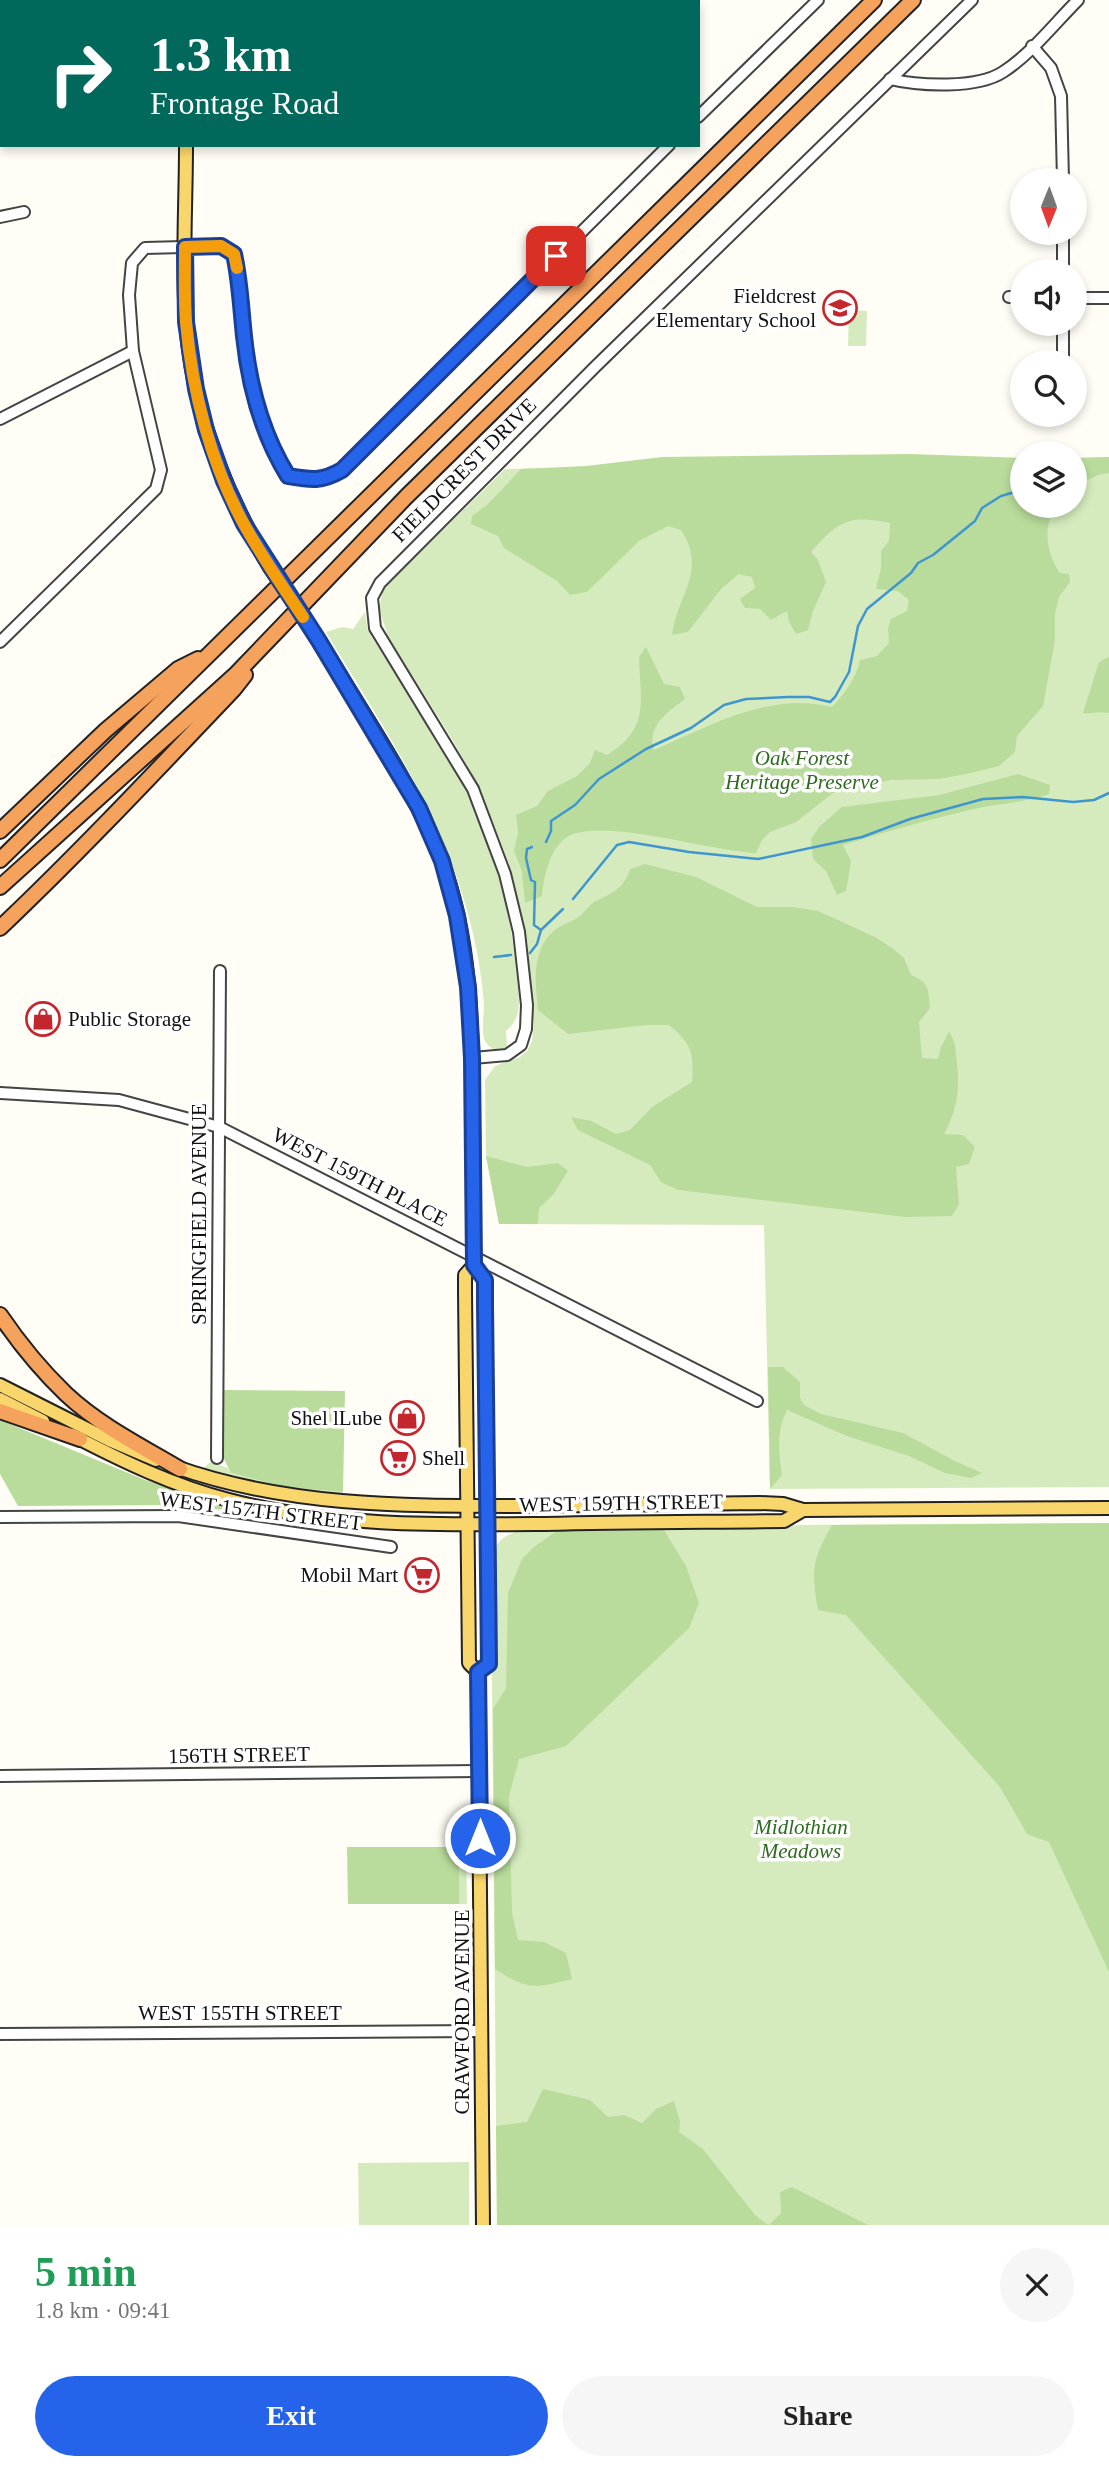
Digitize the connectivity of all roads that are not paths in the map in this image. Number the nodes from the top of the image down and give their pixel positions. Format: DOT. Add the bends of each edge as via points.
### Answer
graph roads {
  1 [pos="818,0"];
  2 [pos="874,0"];
  3 [pos="914,0"];
  4 [pos="972,0"];
  5 [pos="1078,0"];
  6 [pos="1032,46"];
  7 [pos="890,79"];
  8 [pos="700,115"];
  9 [pos="186,147"];
  10 [pos="667,147"];
  11 [pos="1063,168"];
  12 [pos="24,212"];
  13 [pos="0,217"];
  14 [pos="185,247"];
  15 [pos="1087,298"];
  16 [pos="1109,298"];
  17 [pos="133,351"];
  18 [pos="0,419"];
  19 [pos="270,639"];
  20 [pos="0,642"];
  21 [pos="214,650"];
  22 [pos="0,831"];
  23 [pos="0,860"];
  24 [pos="0,887"];
  25 [pos="35,895"];
  26 [pos="0,928"];
  27 [pos="0,935"];
  28 [pos="220,971"];
  29 [pos="472,1058"];
  30 [pos="0,1093"];
  31 [pos="219,1127"];
  32 [pos="474,1261"];
  33 [pos="0,1315"];
  34 [pos="0,1385"];
  35 [pos="0,1399"];
  36 [pos="757,1401"];
  37 [pos="0,1411"];
  38 [pos="80,1439"];
  39 [pos="218,1458"];
  40 [pos="180,1468"];
  41 [pos="467,1506"];
  42 [pos="488,1506"];
  43 [pos="1109,1508"];
  44 [pos="803,1510"];
  45 [pos="0,1517"];
  46 [pos="467,1525"];
  47 [pos="488,1525"];
  48 [pos="391,1547"];
  49 [pos="478,1672"];
  50 [pos="479,1771"];
  51 [pos="0,1776"];
  52 [pos="481,2031"];
  53 [pos="0,2034"];
  54 [pos="483,2225"];
  1 -- 8 [label="street"];
  2 -- 21 [label="highway"];
  3 -- 19 [label="highway" via="406,497"];
  4 -- 7 [label="street, FIELDCREST DRIVE"];
  5 -- 6 [label="street"];
  6 -- 7 [label="street" via="989,79 915,83"];
  6 -- 11 [label="street" via="1055,75 1061,96"];
  7 -- 29 [label="street, FIELDCREST DRIVE" via="390,572 372,598 375,628 473,789 505,874 519,932 527,1005 521,1045 507,1055"];
  9 -- 14 [label="main road, CRAWFORD AVENUE"];
  10 -- 14 [label="street" via="342,470 326,479 288,476 273,451 256,405 234,254 221,246"];
  12 -- 13 [label="street"];
  14 -- 17 [label="street" via="145,248 132,263"];
  14 -- 29 [label="main road, CRAWFORD AVENUE, bridge" via="186,322 196,389 224,481 269,566 419,808 442,861 465,964"];
  15 -- 16 [label="street"];
  17 -- 18 [label="street"];
  17 -- 20 [label="street" via="161,470 156,489"];
  19 -- 24 [label="highway"];
  19 -- 25 [label="highway" via="234,689"];
  21 -- 22 [label="highway" via="178,669"];
  21 -- 23 [label="highway"];
  25 -- 26 [label="highway"];
  25 -- 27 [label="highway"];
  28 -- 31 [label="street, SPRINGFIELD AVENUE"];
  29 -- 32 [label="main road, CRAWFORD AVENUE"];
  30 -- 31 [label="street, WEST 159TH PLACE" via="119,1100"];
  31 -- 32 [label="street, WEST 159TH PLACE"];
  31 -- 39 [label="street, SPRINGFIELD AVENUE"];
  32 -- 36 [label="street, WEST 159TH PLACE"];
  32 -- 41 [label="main road, CRAWFORD AVENUE" via="465,1275"];
  32 -- 42 [label="main road, CRAWFORD AVENUE" via="485,1280"];
  33 -- 40 [label="highway" via="67,1395 118,1433"];
  34 -- 40 [label="main road, WEST 159TH STREET" via="119,1444"];
  35 -- 38 [label="main road, WEST 159TH STREET"];
  37 -- 38 [label="highway"];
  38 -- 46 [label="main road, WEST 159TH STREET" via="183,1486 255,1506 360,1522"];
  40 -- 41 [label="main road, WEST 159TH STREET" via="237,1485 338,1502"];
  41 -- 42 [label="main road, WEST 159TH STREET"];
  41 -- 46 [label="main road, CRAWFORD AVENUE"];
  42 -- 44 [label="main road, WEST 159TH STREET" via="760,1503"];
  42 -- 47 [label="main road, CRAWFORD AVENUE"];
  43 -- 44 [label="main road, WEST 159TH STREET"];
  44 -- 47 [label="main road, WEST 159TH STREET" via="784,1521"];
  45 -- 48 [label="street, WEST 157TH STREET" via="177,1516"];
  46 -- 47 [label="main road, WEST 159TH STREET"];
  46 -- 49 [label="main road, CRAWFORD AVENUE" via="469,1664"];
  47 -- 49 [label="main road, CRAWFORD AVENUE" via="489,1664"];
  49 -- 50 [label="main road, CRAWFORD AVENUE"];
  50 -- 51 [label="street, 156TH STREET"];
  50 -- 52 [label="main road, CRAWFORD AVENUE"];
  52 -- 53 [label="street, WEST 155TH STREET"];
  52 -- 54 [label="main road, CRAWFORD AVENUE"];
}
